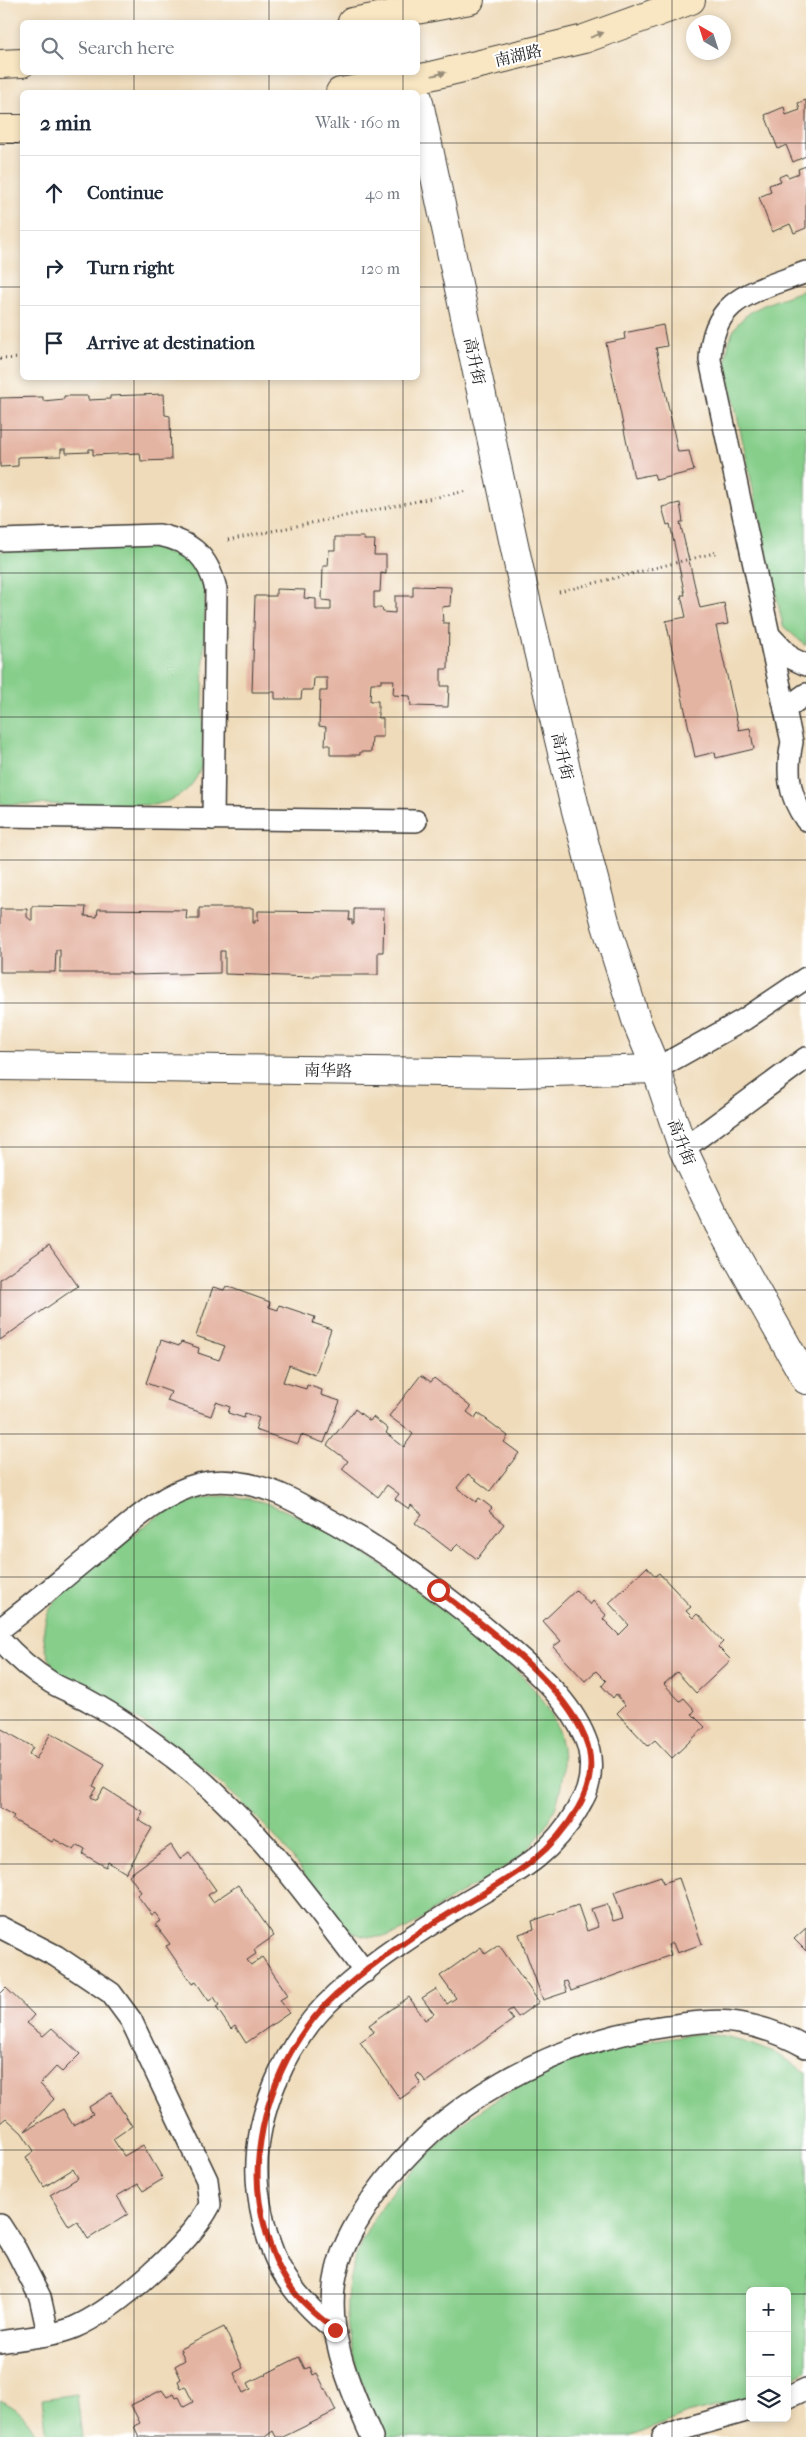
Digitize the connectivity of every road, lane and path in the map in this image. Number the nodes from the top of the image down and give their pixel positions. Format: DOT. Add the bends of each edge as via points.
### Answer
graph roads {
  1 [pos="470,0"];
  2 [pos="691,0"];
  3 [pos="397,7"];
  4 [pos="358,20"];
  5 [pos="20,63"];
  6 [pos="0,64"];
  7 [pos="416,90"];
  8 [pos="420,108"];
  9 [pos="0,129"];
  10 [pos="20,129"];
  11 [pos="806,272"];
  12 [pos="20,358"];
  13 [pos="0,359"];
  14 [pos="502,484"];
  15 [pos="0,540"];
  16 [pos="750,544"];
  17 [pos="191,547"];
  18 [pos="526,600"];
  19 [pos="771,637"];
  20 [pos="806,665"];
  21 [pos="806,694"];
  22 [pos="785,709"];
  23 [pos="0,816"];
  24 [pos="213,819"];
  25 [pos="806,820"];
  26 [pos="416,821"];
  27 [pos="806,978"];
  28 [pos="806,1058"];
  29 [pos="0,1066"];
  30 [pos="656,1069"];
  31 [pos="683,1148"];
  32 [pos="806,1380"];
  33 [pos="0,1629"];
  34 [pos="0,1639"];
  35 [pos="0,1927"];
  36 [pos="365,1972"];
  37 [pos="806,2047"];
  38 [pos="0,2225"];
  39 [pos="335,2330"];
  40 [pos="48,2333"];
  41 [pos="0,2342"];
  42 [pos="806,2389"];
  43 [pos="791,2396"];
  44 [pos="746,2411"];
  45 [pos="372,2437"];
  46 [pos="663,2437"];
  1 -- 3 [label="main road"];
  7 -- 2 [label="main road, 南湖路, one-way" via="584,39"];
  3 -- 4 [label="main road"];
  5 -- 6 [label="main road"];
  8 -- 14 [label="street, 高升街"];
  9 -- 10 [label="main road"];
  11 -- 16 [label="lane" via="746,295 728,308 718,321 710,341 710,360"];
  12 -- 13 [label="path"];
  14 -- 17 [label="path"];
  14 -- 18 [label="street, 高升街"];
  15 -- 17 [label="lane" via="159,535 176,538"];
  16 -- 18 [label="path"];
  16 -- 19 [label="lane"];
  17 -- 24 [label="lane" via="202,556 216,589"];
  18 -- 30 [label="street, 高升街" via="606,925 637,1023"];
  19 -- 20 [label="lane" via="790,658"];
  19 -- 22 [label="lane"];
  21 -- 22 [label="lane"];
  22 -- 25 [label="lane" via="792,742 788,782"];
  23 -- 24 [label="lane"];
  24 -- 26 [label="lane"];
  27 -- 30 [label="lane" via="745,1019"];
  28 -- 31 [label="lane"];
  29 -- 30 [label="street, 南华路" via="518,1072"];
  30 -- 31 [label="street, 高升街"];
  31 -- 32 [label="street, 高升街" via="718,1225"];
  33 -- 36 [label="lane" via="158,1503 199,1484 224,1481 277,1492 361,1538 464,1610 530,1666 559,1696 586,1739 591,1766 587,1791 569,1823 548,1850"];
  34 -- 36 [label="lane" via="12,1653 52,1684 89,1700 129,1725 205,1784 287,1869"];
  35 -- 40 [label="lane" via="56,1956 111,1993 131,2020 198,2162 206,2180 210,2205 191,2235 114,2304 74,2327"];
  36 -- 39 [label="lane" via="335,1996 312,2021 294,2049 265,2110 259,2147 257,2177 261,2210 278,2264 293,2292"];
  37 -- 39 [label="lane" via="783,2035 738,2023 676,2024 570,2049 495,2087 436,2128 387,2178 363,2212 337,2270 333,2297"];
  38 -- 40 [label="lane" via="40,2297"];
  39 -- 45 [label="lane" via="344,2370"];
  40 -- 41 [label="lane"];
  42 -- 43 [label="lane"];
  44 -- 46 [label="lane"];
}
